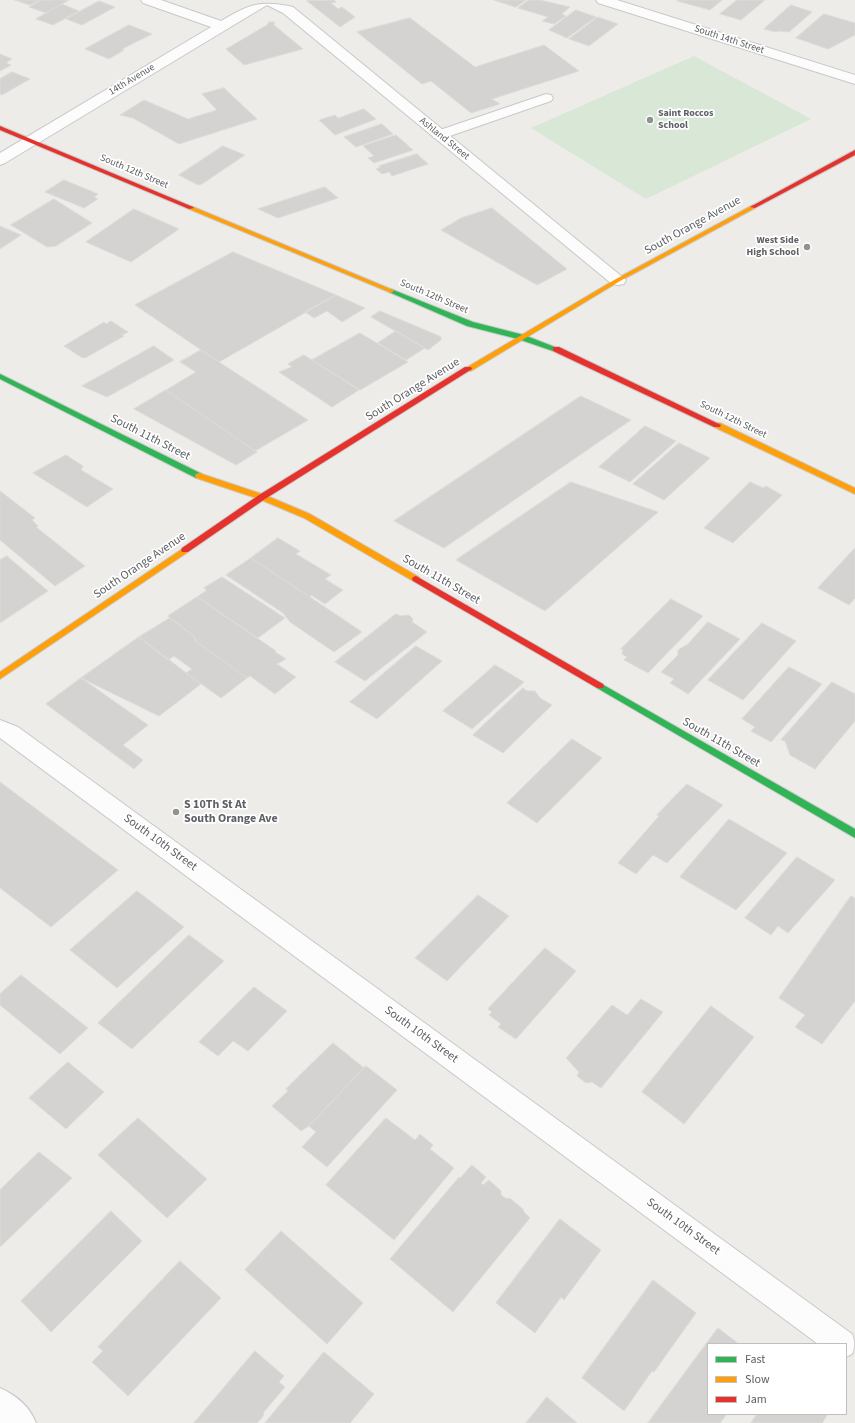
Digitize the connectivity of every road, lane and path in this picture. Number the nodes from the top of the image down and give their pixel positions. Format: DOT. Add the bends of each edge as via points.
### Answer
graph roads {
  1 [pos="148,0"];
  2 [pos="265,0"];
  3 [pos="268,0"];
  4 [pos="603,0"];
  5 [pos="222,26"];
  6 [pos="855,80"];
  7 [pos="546,98"];
  8 [pos="0,128"];
  9 [pos="439,135"];
  10 [pos="31,141"];
  11 [pos="855,152"];
  12 [pos="0,160"];
  13 [pos="618,280"];
  14 [pos="522,337"];
  15 [pos="0,376"];
  16 [pos="855,491"];
  17 [pos="262,497"];
  18 [pos="0,676"];
  19 [pos="0,728"];
  20 [pos="855,834"];
  21 [pos="841,1343"];
  22 [pos="847,1348"];
  23 [pos="855,1354"];
  24 [pos="0,1403"];
  25 [pos="21,1423"];
  1 -- 5 [label="street"];
  2 -- 5 [label="street, 14th Avenue"];
  3 -- 9 [label="street, Ashland Street" via="288,10"];
  4 -- 6 [label="street, South 14th Street"];
  5 -- 10 [label="street, 14th Avenue"];
  7 -- 9 [label="lane"];
  8 -- 10 [label="street, South 12th Street"];
  9 -- 13 [label="street, Ashland Street"];
  10 -- 12 [label="street, 14th Avenue"];
  10 -- 14 [label="street, South 12th Street" via="470,324"];
  11 -- 13 [label="street, South Orange Avenue"];
  13 -- 14 [label="street, South Orange Avenue"];
  14 -- 16 [label="street, South 12th Street" via="571,356"];
  14 -- 17 [label="street, South Orange Avenue"];
  15 -- 17 [label="street, South 11th Street" via="201,477"];
  17 -- 18 [label="street, South Orange Avenue"];
  17 -- 20 [label="street, South 11th Street" via="307,516"];
  19 -- 21 [label="street, South 10th Street"];
  22 -- 23 [label="street"];
  24 -- 25 [label="street"];
}
